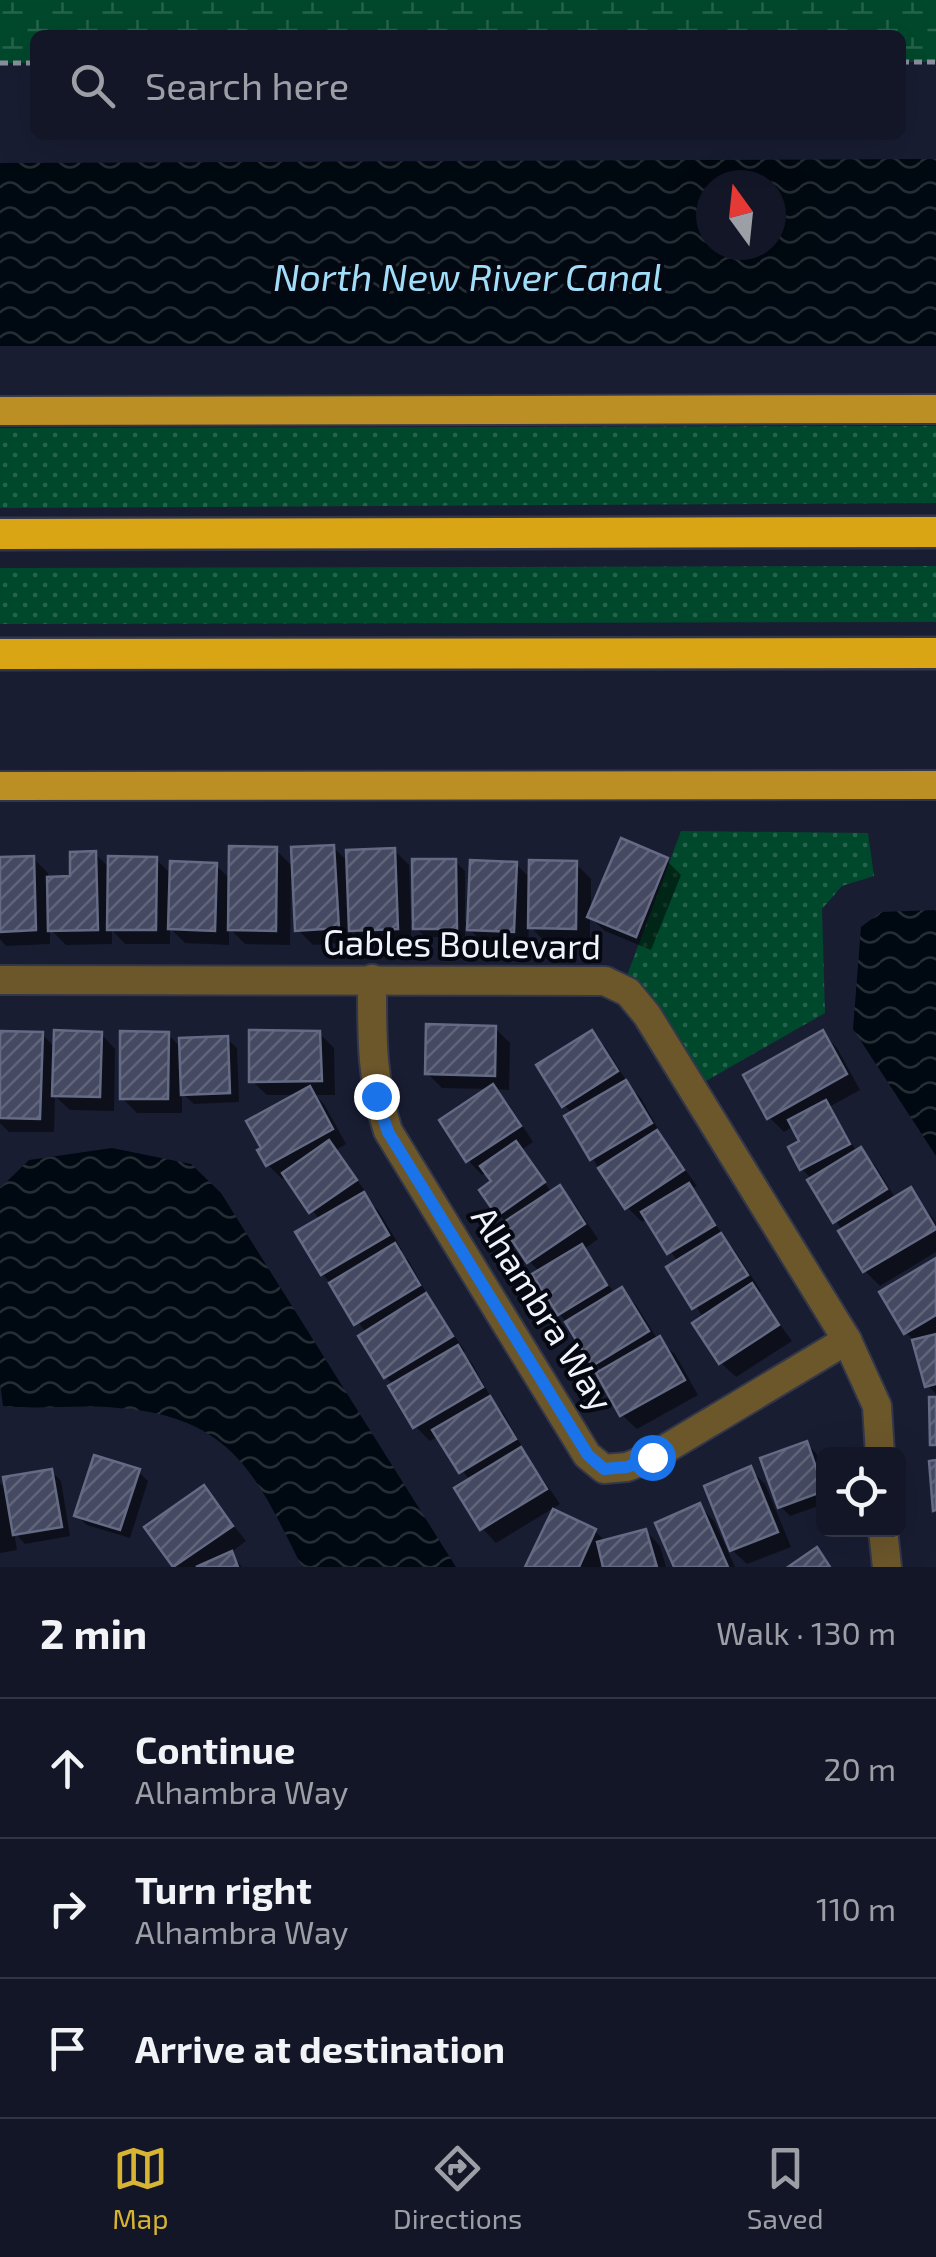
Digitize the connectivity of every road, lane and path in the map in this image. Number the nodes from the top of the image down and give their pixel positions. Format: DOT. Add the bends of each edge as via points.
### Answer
graph roads {
  1 [pos="906,62"];
  2 [pos="936,62"];
  3 [pos="0,63"];
  4 [pos="30,63"];
  5 [pos="936,409"];
  6 [pos="0,411"];
  7 [pos="936,532"];
  8 [pos="0,534"];
  9 [pos="936,653"];
  10 [pos="0,654"];
  11 [pos="936,785"];
  12 [pos="0,786"];
  13 [pos="372,978"];
  14 [pos="0,980"];
  15 [pos="846,1340"];
  16 [pos="879,1447"];
  17 [pos="884,1537"];
  18 [pos="887,1567"];
  1 -- 2 [label="path"];
  3 -- 4 [label="path"];
  5 -- 6 [label="main road"];
  7 -- 8 [label="highway"];
  9 -- 10 [label="highway"];
  11 -- 12 [label="main road"];
  13 -- 14 [label="street, Gables Boulevard"];
  13 -- 15 [label="street, Gables Boulevard" via="605,981 628,992"];
  13 -- 15 [label="street, Alhambra Way" via="372,1063 388,1132 588,1455 604,1469 652,1457"];
  15 -- 16 [label="street, Gables Boulevard" via="876,1406"];
  17 -- 18 [label="street"];
}
